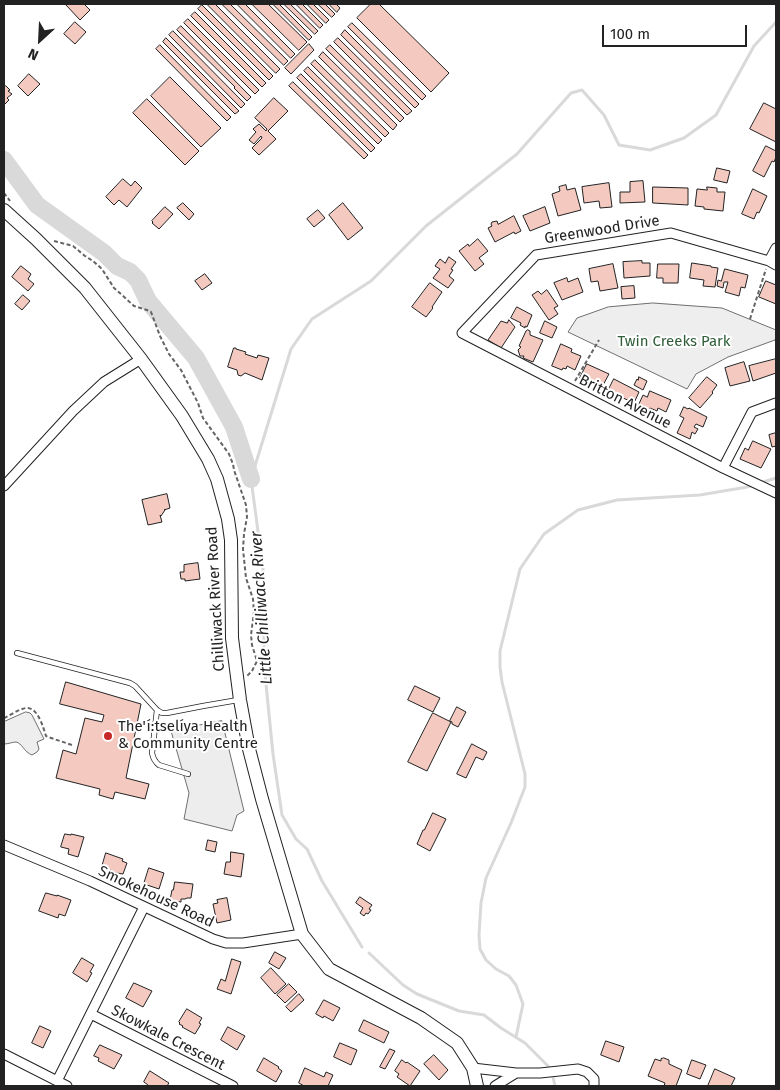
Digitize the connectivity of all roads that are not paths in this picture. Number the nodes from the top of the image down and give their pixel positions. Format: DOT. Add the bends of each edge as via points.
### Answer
graph roads {
  1 [pos="4,210"];
  2 [pos="776,248"];
  3 [pos="772,263"];
  4 [pos="462,333"];
  5 [pos="141,359"];
  6 [pos="776,404"];
  7 [pos="723,468"];
  8 [pos="4,486"];
  9 [pos="776,493"];
  10 [pos="17,653"];
  11 [pos="240,700"];
  12 [pos="158,710"];
  13 [pos="188,774"];
  14 [pos="4,845"];
  15 [pos="144,907"];
  16 [pos="302,934"];
  17 [pos="91,1014"];
  18 [pos="4,1054"];
  19 [pos="473,1068"];
  20 [pos="516,1073"];
  21 [pos="57,1081"];
  22 [pos="67,1086"];
  23 [pos="233,1086"];
  24 [pos="477,1086"];
  25 [pos="495,1086"];
  26 [pos="594,1086"];
  1 -- 5 [label="main road, Chilliwack River Road" via="85,288"];
  2 -- 3 [label="street"];
  3 -- 4 [label="street, Greenwood Drive" via="671,233 536,255"];
  4 -- 7 [label="street, Britton Avenue"];
  5 -- 8 [label="street" via="104,382"];
  5 -- 11 [label="main road, Chilliwack River Road" via="194,434 223,497 231,540 232,638"];
  6 -- 7 [label="street" via="752,412"];
  7 -- 9 [label="street, Britton Avenue"];
  10 -- 12 [label="lane" via="130,683"];
  11 -- 12 [label="lane" via="167,713"];
  11 -- 16 [label="main road, Chilliwack River Road" via="262,799"];
  12 -- 13 [label="lane" via="153,758 159,765"];
  14 -- 15 [label="street, Smokehouse Road"];
  15 -- 16 [label="street, Smokehouse Road" via="226,943"];
  15 -- 17 [label="street"];
  16 -- 19 [label="main road, Chilliwack River Road" via="329,969 421,1018 457,1043"];
  17 -- 21 [label="street"];
  17 -- 23 [label="street, Skowkale Crescent"];
  18 -- 21 [label="street"];
  19 -- 20 [label="street"];
  19 -- 24 [label="main road, Chilliwack River Road"];
  20 -- 25 [label="street"];
  20 -- 26 [label="street" via="578,1069 594,1079"];
  21 -- 22 [label="street"];
}
